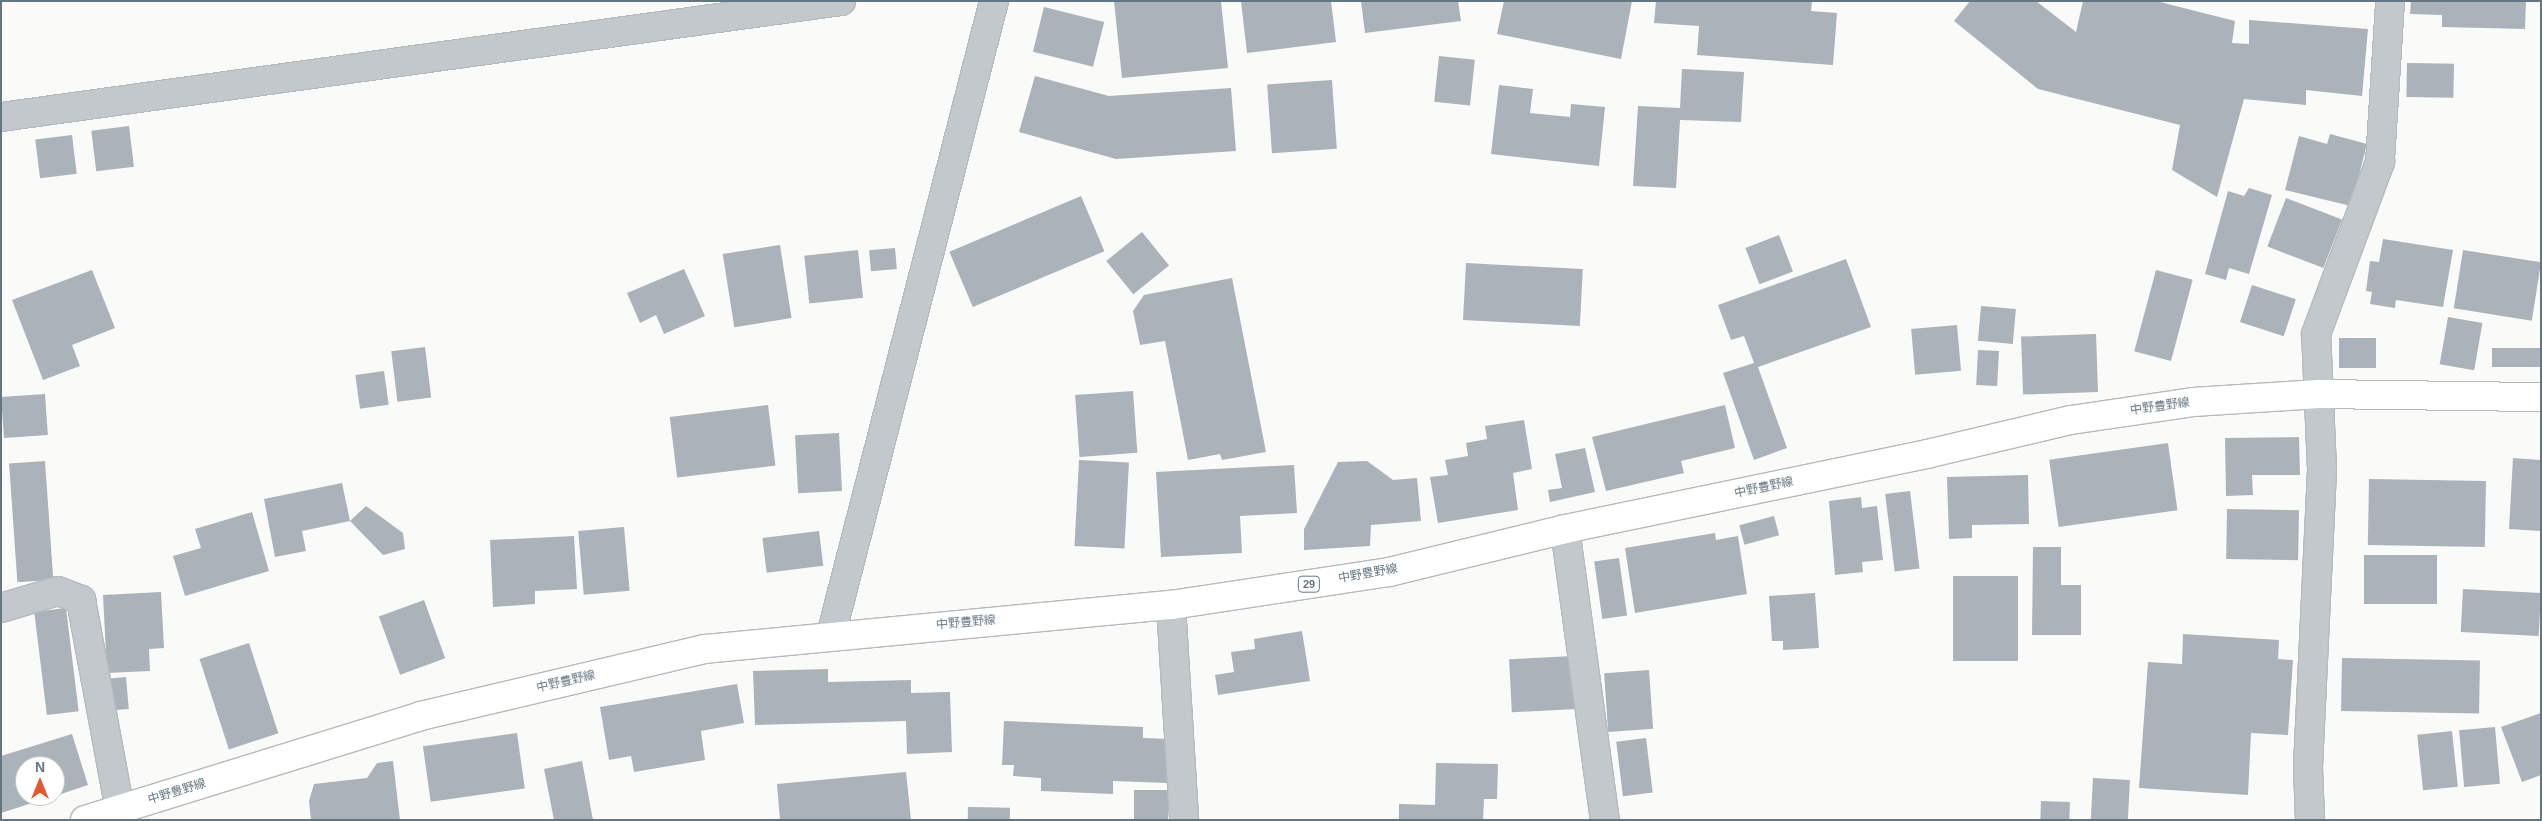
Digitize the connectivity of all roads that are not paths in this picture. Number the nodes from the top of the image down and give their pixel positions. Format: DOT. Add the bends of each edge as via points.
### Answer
graph roads {
  1 [pos="841,1"];
  2 [pos="994,1"];
  3 [pos="2390,1"];
  4 [pos="1,117"];
  5 [pos="2318,394"];
  6 [pos="2541,397"];
  7 [pos="1565,529"];
  8 [pos="1171,605"];
  9 [pos="1,608"];
  10 [pos="831,635"];
  11 [pos="120,810"];
  12 [pos="85,820"];
  13 [pos="1184,820"];
  14 [pos="1605,820"];
  15 [pos="2310,820"];
  1 -- 4 [label="street"];
  2 -- 10 [label="street"];
  3 -- 5 [label="street" via="2380,162 2316,334"];
  5 -- 6 [label="main road, 中野豊野線 / 29"];
  5 -- 7 [label="main road, 中野豊野線 / 29" via="2193,402 2071,420 1927,454"];
  5 -- 15 [label="street" via="2322,469 2308,767"];
  7 -- 8 [label="main road, 中野豊野線 / 29" via="1389,572"];
  7 -- 14 [label="street"];
  8 -- 10 [label="main road, 中野豊野線 / 29"];
  8 -- 13 [label="street"];
  9 -- 11 [label="street" via="58,591 81,600"];
  10 -- 11 [label="main road, 中野豊野線 / 29" via="704,649 421,716"];
  11 -- 12 [label="main road, 中野豊野線 / 29"];
}
